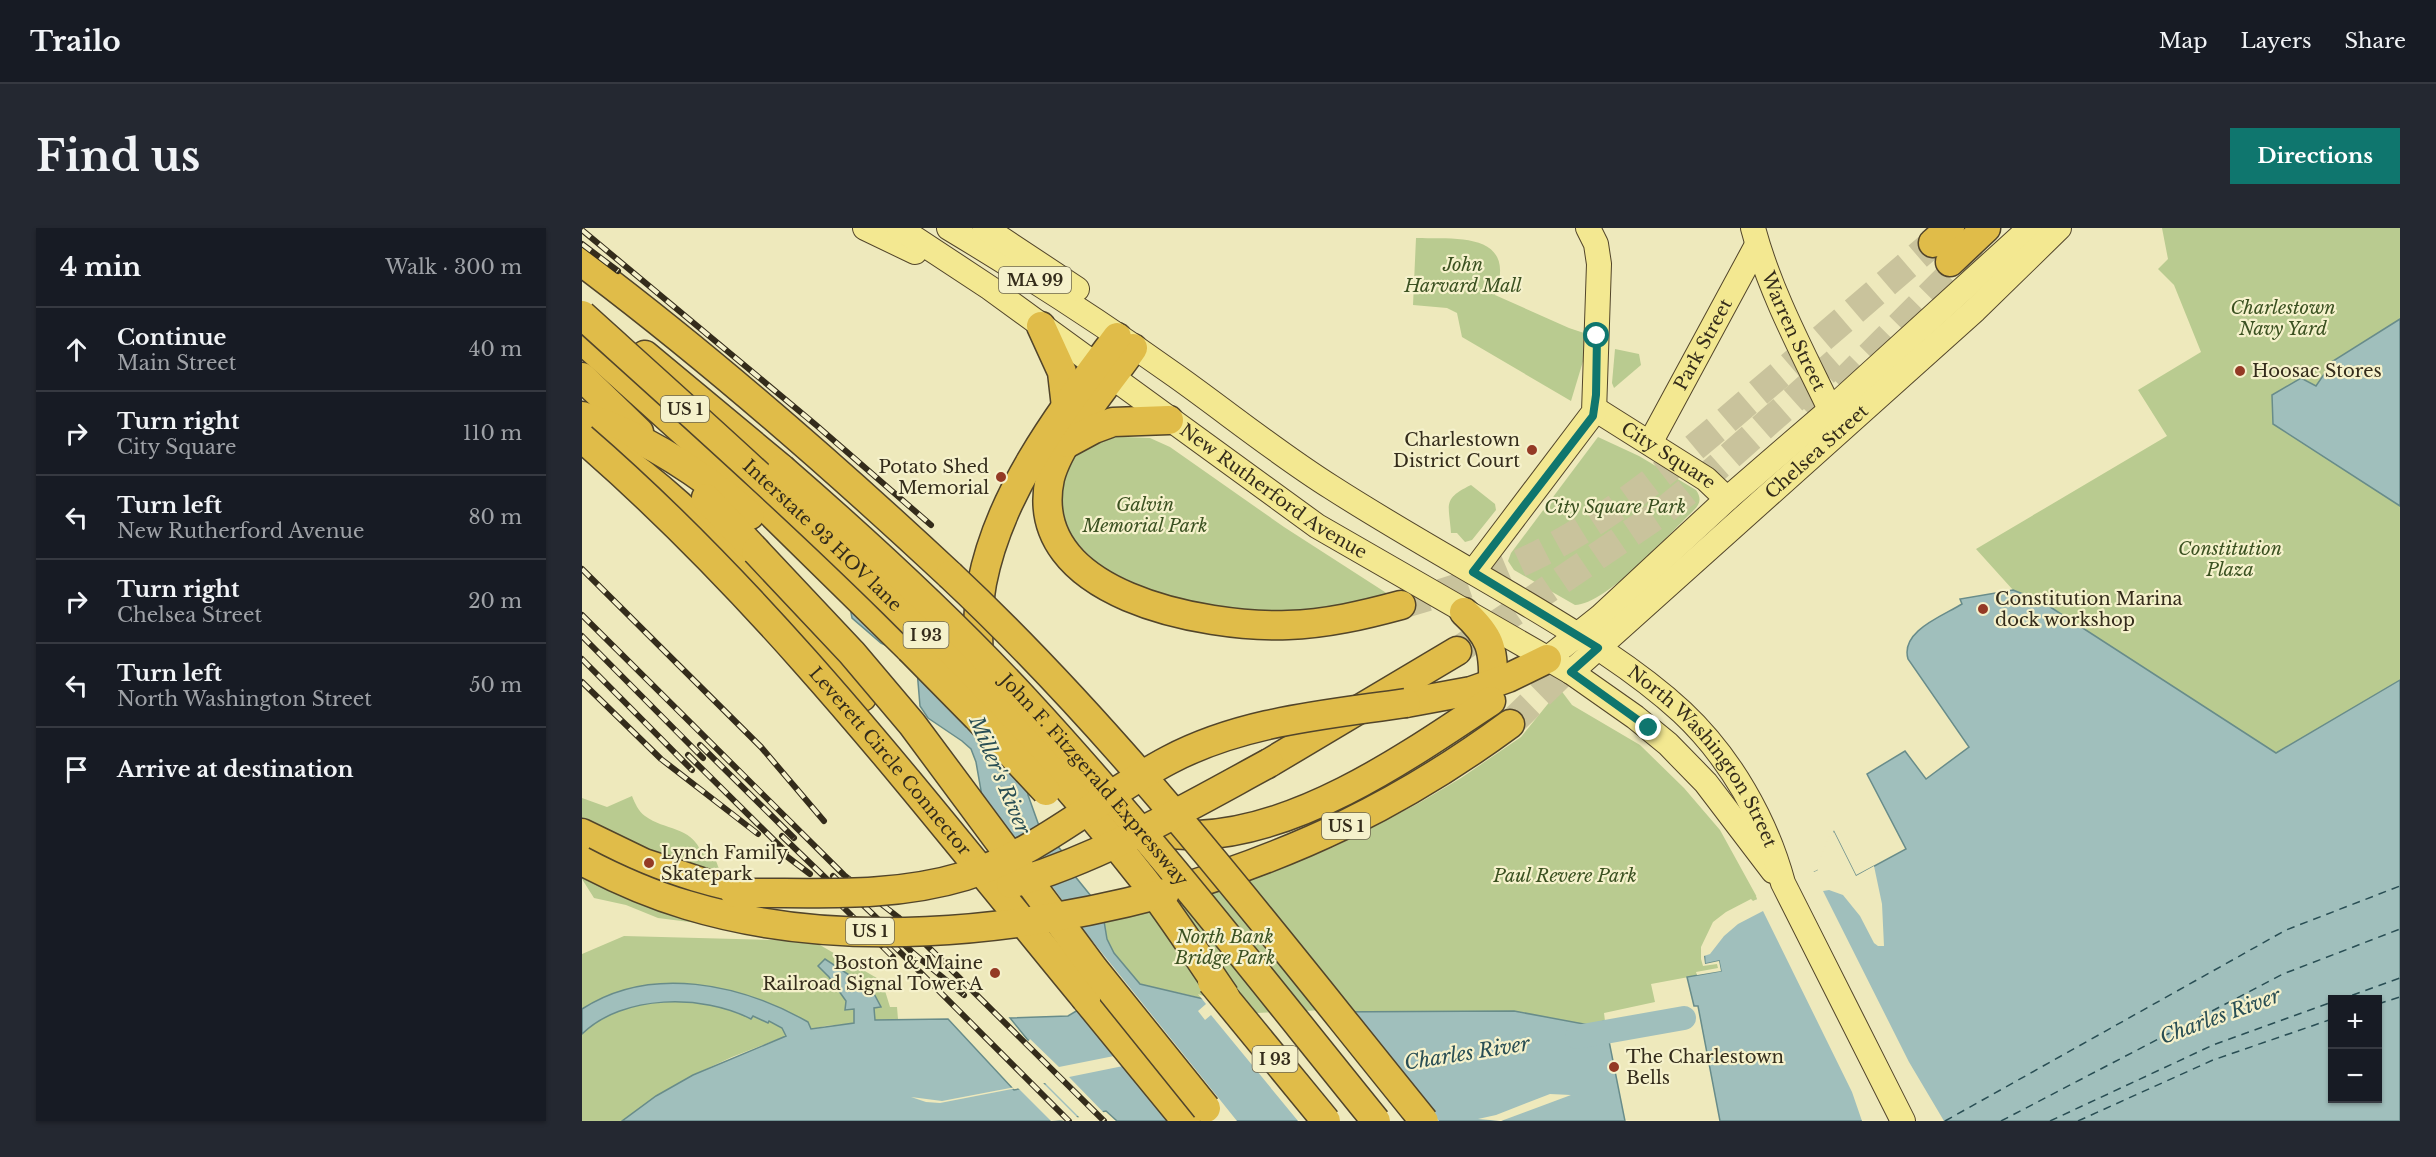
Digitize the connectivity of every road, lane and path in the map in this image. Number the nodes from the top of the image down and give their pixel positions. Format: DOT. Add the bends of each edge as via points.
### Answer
graph roads {
  1 [pos="865,228"];
  2 [pos="899,228"];
  3 [pos="949,228"];
  4 [pos="985,228"];
  5 [pos="1588,228"];
  6 [pos="1986,228"];
  7 [pos="2030,228"];
  8 [pos="2059,228"];
  9 [pos="1755,237"];
  10 [pos="1944,244"];
  11 [pos="582,262"];
  12 [pos="990,288"];
  13 [pos="582,306"];
  14 [pos="582,315"];
  15 [pos="1041,326"];
  16 [pos="582,340"];
  17 [pos="1125,342"];
  18 [pos="582,362"];
  19 [pos="1104,372"];
  20 [pos="582,377"];
  21 [pos="1066,407"];
  22 [pos="582,409"];
  23 [pos="1595,409"];
  24 [pos="582,416"];
  25 [pos="1169,420"];
  26 [pos="1835,420"];
  27 [pos="582,437"];
  28 [pos="1650,443"];
  29 [pos="1064,446"];
  30 [pos="782,469"];
  31 [pos="1727,499"];
  32 [pos="756,551"];
  33 [pos="1473,572"];
  34 [pos="1401,605"];
  35 [pos="1464,612"];
  36 [pos="1578,635"];
  37 [pos="1598,648"];
  38 [pos="910,649"];
  39 [pos="1457,651"];
  40 [pos="1559,666"];
  41 [pos="1492,692"];
  42 [pos="1510,724"];
  43 [pos="582,833"];
  44 [pos="582,861"];
  45 [pos="582,872"];
  46 [pos="1783,883"];
  47 [pos="735,893"];
  48 [pos="711,912"];
  49 [pos="1225,996"];
  50 [pos="1196,1114"];
  51 [pos="1326,1121"];
  52 [pos="1376,1121"];
  53 [pos="1424,1121"];
  54 [pos="1903,1121"];
  1 -- 12 [label="main road, New Rutherford Avenue"];
  2 -- 12 [label="main road, New Rutherford Avenue / MA 99"];
  3 -- 17 [label="main road, New Rutherford Avenue / MA 99"];
  4 -- 17 [label="main road, New Rutherford Avenue" via="1084,294"];
  5 -- 23 [label="main road" via="1599,264"];
  6 -- 10 [label="highway"];
  7 -- 26 [label="main road, Chelsea Street"];
  8 -- 26 [label="main road, Chelsea Street" via="1976,310"];
  9 -- 26 [label="main road, Warren Street" via="1787,319"];
  9 -- 28 [label="main road, Park Street"];
  11 -- 53 [label="highway, bridge" via="802,439 1026,648 1171,808"];
  12 -- 15 [label="main road, New Rutherford Avenue / MA 99"];
  13 -- 30 [label="highway, I 93"];
  14 -- 49 [label="highway, Interstate 93 HOV lane / I 93, bridge" via="755,472 986,696 1138,873"];
  15 -- 19 [label="main road, New Rutherford Avenue / MA 99"];
  15 -- 21 [label="highway" via="1062,372"];
  16 -- 38 [label="highway, I 93" via="743,485"];
  17 -- 19 [label="highway"];
  17 -- 33 [label="main road, New Rutherford Avenue / MA 99" via="1308,472"];
  18 -- 30 [label="highway, US 1, bridge" via="662,396"];
  19 -- 21 [label="highway"];
  19 -- 25 [label="main road, New Rutherford Avenue / MA 99"];
  19 -- 29 [label="highway"];
  20 -- 32 [label="highway, Leverett Circle Connector"];
  21 -- 41 [label="highway, bridge" via="1021,480 992,549 981,597 979,672 990,720 1036,777 1067,801 1121,824 1174,835 1231,831 1288,814 1338,793 1418,749"];
  22 -- 32 [label="highway" via="668,472"];
  23 -- 28 [label="main road, City Square"];
  23 -- 33 [label="main road"];
  24 -- 38 [label="highway, US 1" via="651,446 710,484"];
  25 -- 29 [label="highway" via="1113,422"];
  25 -- 35 [label="main road, New Rutherford Avenue / MA 99" via="1329,533"];
  26 -- 31 [label="main road, Chelsea Street"];
  26 -- 37 [label="main road, Chelsea Street"];
  27 -- 50 [label="highway, Leverett Circle Connector, bridge" via="781,633 845,705 1086,999"];
  28 -- 31 [label="main road, City Square" via="1706,479"];
  29 -- 34 [label="highway" via="1049,484 1048,511 1053,532 1083,570 1127,596 1202,619 1276,625 1333,620"];
  30 -- 52 [label="highway, John F. Fitzgerald Expressway / I 93, bridge" via="923,596 1023,698 1118,804"];
  31 -- 36 [label="main road, Chelsea Street"];
  32 -- 50 [label="highway, Leverett Circle Connector, bridge" via="912,724"];
  33 -- 36 [label="main road, New Rutherford Avenue / MA 99"];
  35 -- 40 [label="main road, New Rutherford Avenue / MA 99"];
  35 -- 41 [label="highway" via="1490,644 1494,660"];
  36 -- 37 [label="main road, New Rutherford Avenue / MA 99"];
  36 -- 40 [label="main road, Chelsea Street"];
  37 -- 40 [label="main road, Chelsea Street"];
  37 -- 46 [label="main road, North Washington Street" via="1681,711 1714,748 1774,849"];
  38 -- 49 [label="highway, I 93, bridge" via="1071,819"];
  39 -- 47 [label="highway, US 1, bridge" via="1168,819 1055,870 998,888 922,902 848,906"];
  40 -- 41 [label="highway"];
  40 -- 46 [label="main road, North Washington Street" via="1649,728 1679,754"];
  41 -- 47 [label="highway, bridge" via="1269,724 1206,743 1154,768 1016,855 955,879 869,893"];
  42 -- 48 [label="highway, US 1, bridge" via="1464,757 1364,817 1286,852 1124,904 1035,921 917,931 801,927"];
  43 -- 47 [label="highway, US 1" via="644,863"];
  44 -- 48 [label="highway, US 1, bridge" via="644,891"];
  45 -- 48 [label="highway, bridge" via="646,896"];
  46 -- 54 [label="main road, North Washington Street"];
  49 -- 51 [label="highway, I 93, bridge"];
}
